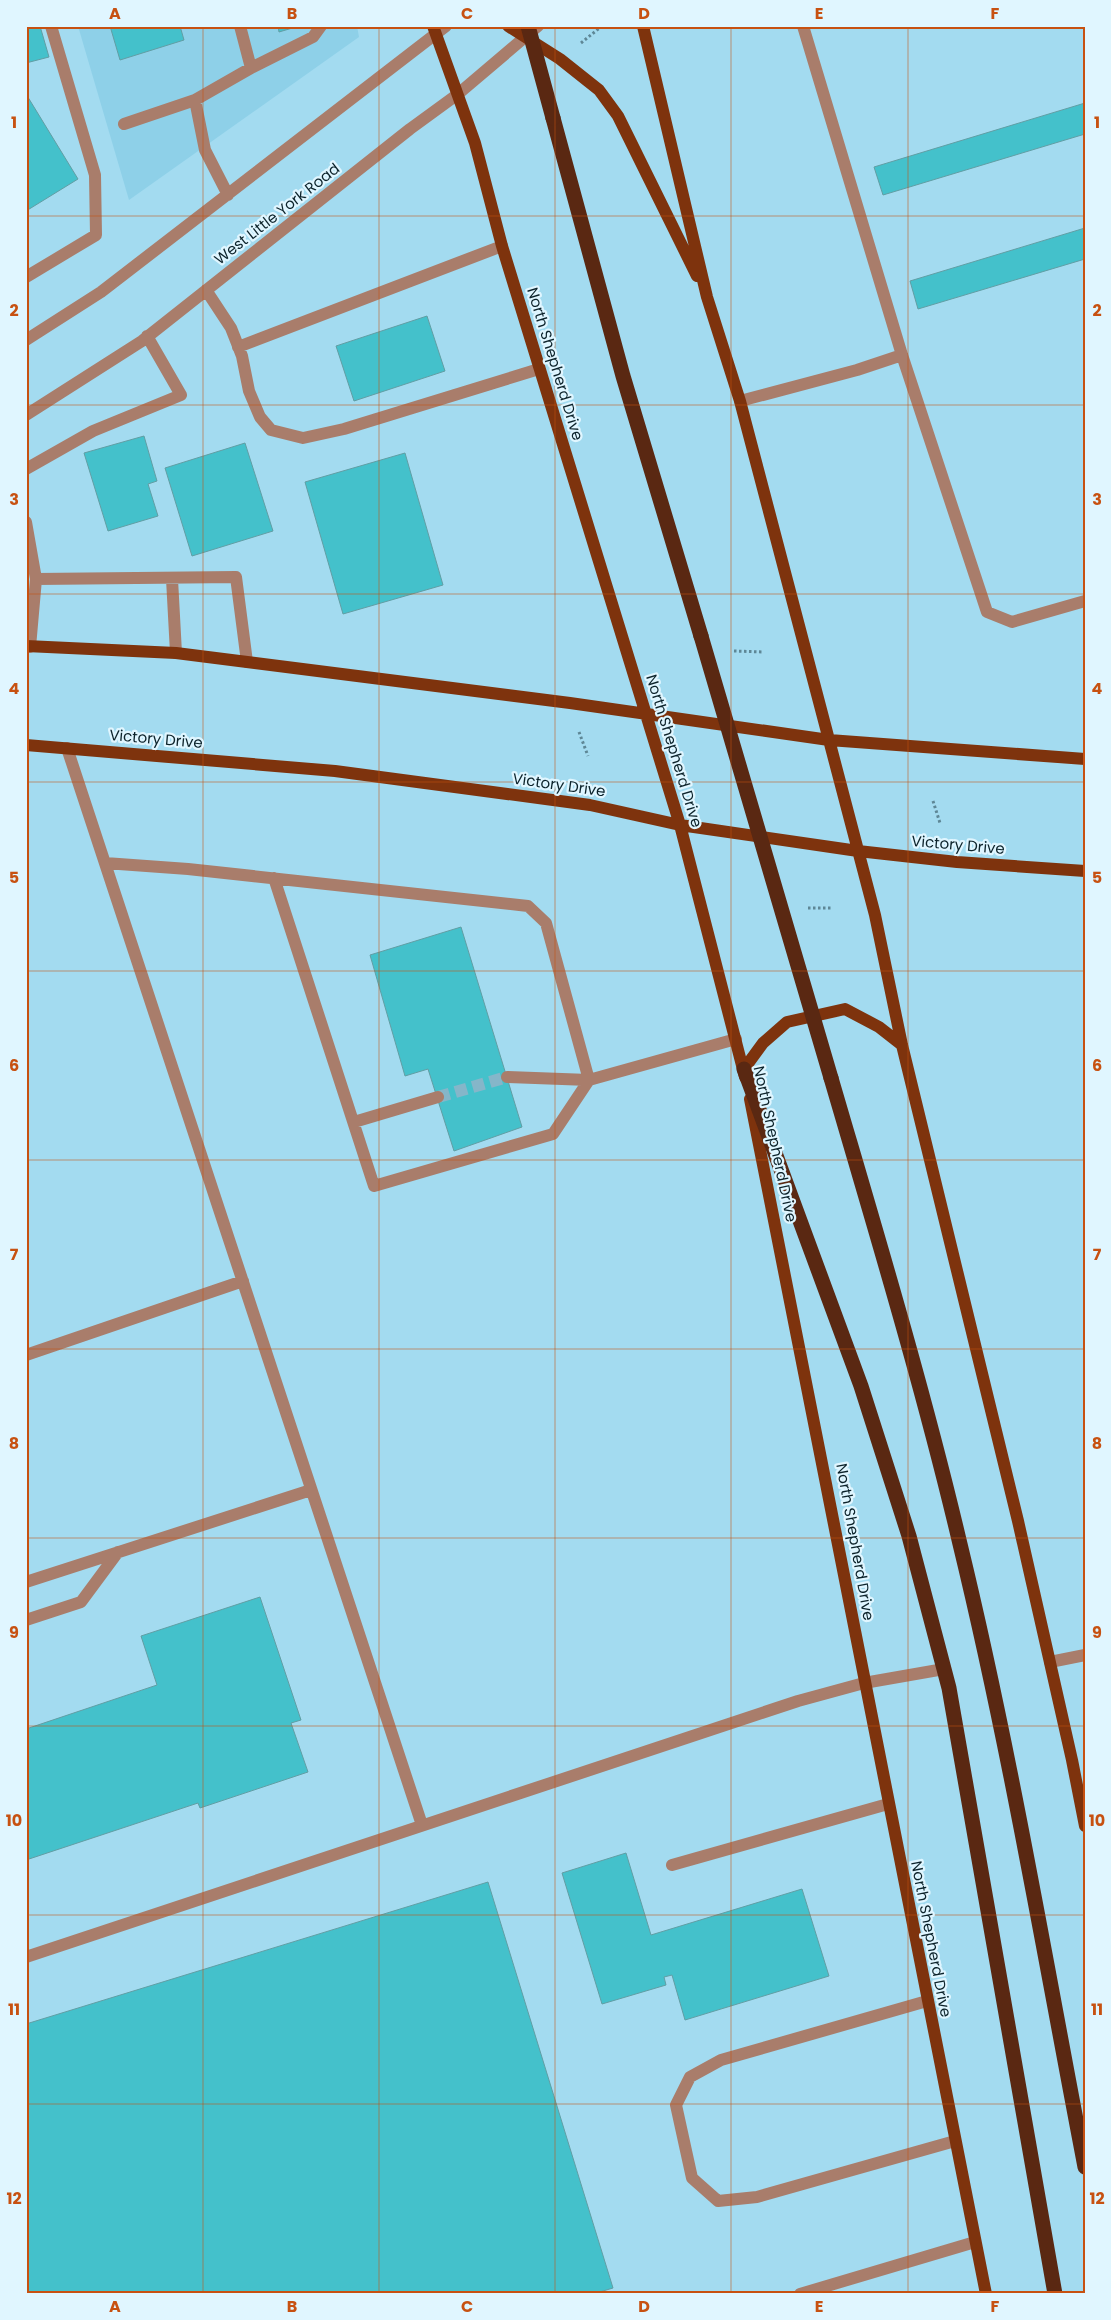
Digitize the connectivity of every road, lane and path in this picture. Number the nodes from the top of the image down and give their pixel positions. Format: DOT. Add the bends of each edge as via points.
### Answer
graph roads {
  1 [pos="51,26"];
  2 [pos="240,26"];
  3 [pos="321,26"];
  4 [pos="508,26"];
  5 [pos="538,26"];
  6 [pos="602,26"];
  7 [pos="643,26"];
  8 [pos="802,26"];
  9 [pos="438,29"];
  10 [pos="527,31"];
  11 [pos="576,46"];
  12 [pos="252,68"];
  13 [pos="458,94"];
  14 [pos="195,100"];
  15 [pos="124,124"];
  16 [pos="228,195"];
  17 [pos="502,246"];
  18 [pos="26,277"];
  19 [pos="206,290"];
  20 [pos="707,297"];
  21 [pos="148,336"];
  22 [pos="26,340"];
  23 [pos="238,347"];
  24 [pos="902,355"];
  25 [pos="539,369"];
  26 [pos="740,401"];
  27 [pos="26,415"];
  28 [pos="26,469"];
  29 [pos="26,522"];
  30 [pos="36,579"];
  31 [pos="172,579"];
  32 [pos="1085,601"];
  33 [pos="28,647"];
  34 [pos="176,653"];
  35 [pos="247,662"];
  36 [pos="646,716"];
  37 [pos="579,732"];
  38 [pos="829,740"];
  39 [pos="26,745"];
  40 [pos="67,748"];
  41 [pos="588,756"];
  42 [pos="1085,759"];
  43 [pos="932,801"];
  44 [pos="940,822"];
  45 [pos="680,825"];
  46 [pos="858,851"];
  47 [pos="105,863"];
  48 [pos="1085,870"];
  49 [pos="274,878"];
  50 [pos="736,1039"];
  51 [pos="902,1045"];
  52 [pos="744,1070"];
  53 [pos="507,1077"];
  54 [pos="589,1080"];
  55 [pos="438,1097"];
  56 [pos="354,1122"];
  57 [pos="242,1281"];
  58 [pos="26,1355"];
  59 [pos="311,1490"];
  60 [pos="118,1552"];
  61 [pos="26,1582"];
  62 [pos="26,1620"];
  63 [pos="1085,1655"];
  64 [pos="1050,1662"];
  65 [pos="944,1669"];
  66 [pos="864,1683"];
  67 [pos="888,1804"];
  68 [pos="422,1825"];
  69 [pos="1085,1826"];
  70 [pos="672,1865"];
  71 [pos="26,1957"];
  72 [pos="927,2002"];
  73 [pos="955,2141"];
  74 [pos="1085,2167"];
  75 [pos="975,2242"];
  76 [pos="800,2294"];
  77 [pos="986,2294"];
  78 [pos="1055,2294"];
  1 -- 18 [label="street" via="95,175 96,235"];
  2 -- 12 [label="street"];
  3 -- 12 [label="street" via="313,37"];
  4 -- 10 [label="main road"];
  5 -- 10 [label="street, West Little York Road"];
  6 -- 11 [label="path"];
  7 -- 20 [label="main road"];
  8 -- 24 [label="street"];
  9 -- 13 [label="main road, North Shepherd Drive"];
  9 -- 16 [label="street"];
  10 -- 13 [label="street, West Little York Road"];
  10 -- 20 [label="main road" via="599,90 618,116"];
  10 -- 74 [label="highway, bridge" via="623,376 907,1338 960,1544 1006,1752"];
  12 -- 14 [label="street"];
  13 -- 17 [label="main road, North Shepherd Drive" via="475,143"];
  13 -- 19 [label="street, West Little York Road"];
  14 -- 15 [label="street"];
  14 -- 16 [label="street" via="205,150"];
  16 -- 22 [label="street" via="102,292"];
  17 -- 23 [label="street"];
  17 -- 25 [label="main road, North Shepherd Drive"];
  19 -- 21 [label="street, West Little York Road"];
  19 -- 23 [label="street" via="231,328"];
  20 -- 26 [label="main road"];
  21 -- 27 [label="street, West Little York Road"];
  21 -- 28 [label="street" via="181,395 93,431"];
  23 -- 25 [label="street" via="249,391 260,417 271,430 303,438 344,429"];
  24 -- 26 [label="street"];
  24 -- 32 [label="street" via="987,612 1012,622"];
  25 -- 36 [label="main road, North Shepherd Drive"];
  26 -- 38 [label="main road"];
  29 -- 30 [label="street"];
  30 -- 31 [label="street"];
  30 -- 33 [label="street"];
  31 -- 34 [label="street"];
  31 -- 35 [label="street" via="236,577"];
  33 -- 34 [label="main road"];
  34 -- 35 [label="main road"];
  35 -- 36 [label="main road" via="570,703"];
  36 -- 38 [label="main road"];
  36 -- 45 [label="main road, North Shepherd Drive"];
  37 -- 41 [label="path"];
  38 -- 42 [label="main road"];
  38 -- 46 [label="main road"];
  39 -- 40 [label="main road, Victory Drive"];
  40 -- 45 [label="main road, Victory Drive" via="386,777 590,805"];
  40 -- 47 [label="street"];
  43 -- 44 [label="path"];
  45 -- 46 [label="main road, Victory Drive"];
  45 -- 50 [label="main road, North Shepherd Drive"];
  46 -- 48 [label="main road, Victory Drive" via="957,862"];
  46 -- 51 [label="main road"];
  47 -- 49 [label="street"];
  47 -- 57 [label="street"];
  49 -- 54 [label="street" via="528,906 546,923"];
  49 -- 56 [label="street"];
  50 -- 52 [label="main road, North Shepherd Drive"];
  50 -- 54 [label="street"];
  51 -- 52 [label="main road" via="879,1027 845,1009 787,1022 763,1043"];
  51 -- 64 [label="main road" via="991,1405"];
  52 -- 65 [label="highway" via="861,1386 909,1536"];
  52 -- 66 [label="main road, North Shepherd Drive" via="822,1450"];
  53 -- 54 [label="street"];
  54 -- 56 [label="street" via="553,1134 374,1186"];
  55 -- 56 [label="street"];
  57 -- 58 [label="street"];
  57 -- 59 [label="street"];
  59 -- 60 [label="street"];
  59 -- 68 [label="street"];
  60 -- 61 [label="street"];
  60 -- 62 [label="street" via="81,1602"];
  63 -- 64 [label="street"];
  64 -- 69 [label="main road"];
  65 -- 66 [label="street"];
  65 -- 78 [label="highway"];
  66 -- 67 [label="main road, North Shepherd Drive"];
  66 -- 68 [label="street" via="798,1701"];
  67 -- 70 [label="street"];
  67 -- 72 [label="main road, North Shepherd Drive"];
  68 -- 71 [label="street"];
  72 -- 73 [label="main road, North Shepherd Drive"];
  72 -- 73 [label="street" via="721,2060 690,2077 676,2105 692,2178 718,2201 757,2197"];
  73 -- 75 [label="main road, North Shepherd Drive"];
  75 -- 76 [label="street"];
  75 -- 77 [label="main road, North Shepherd Drive"];
}
